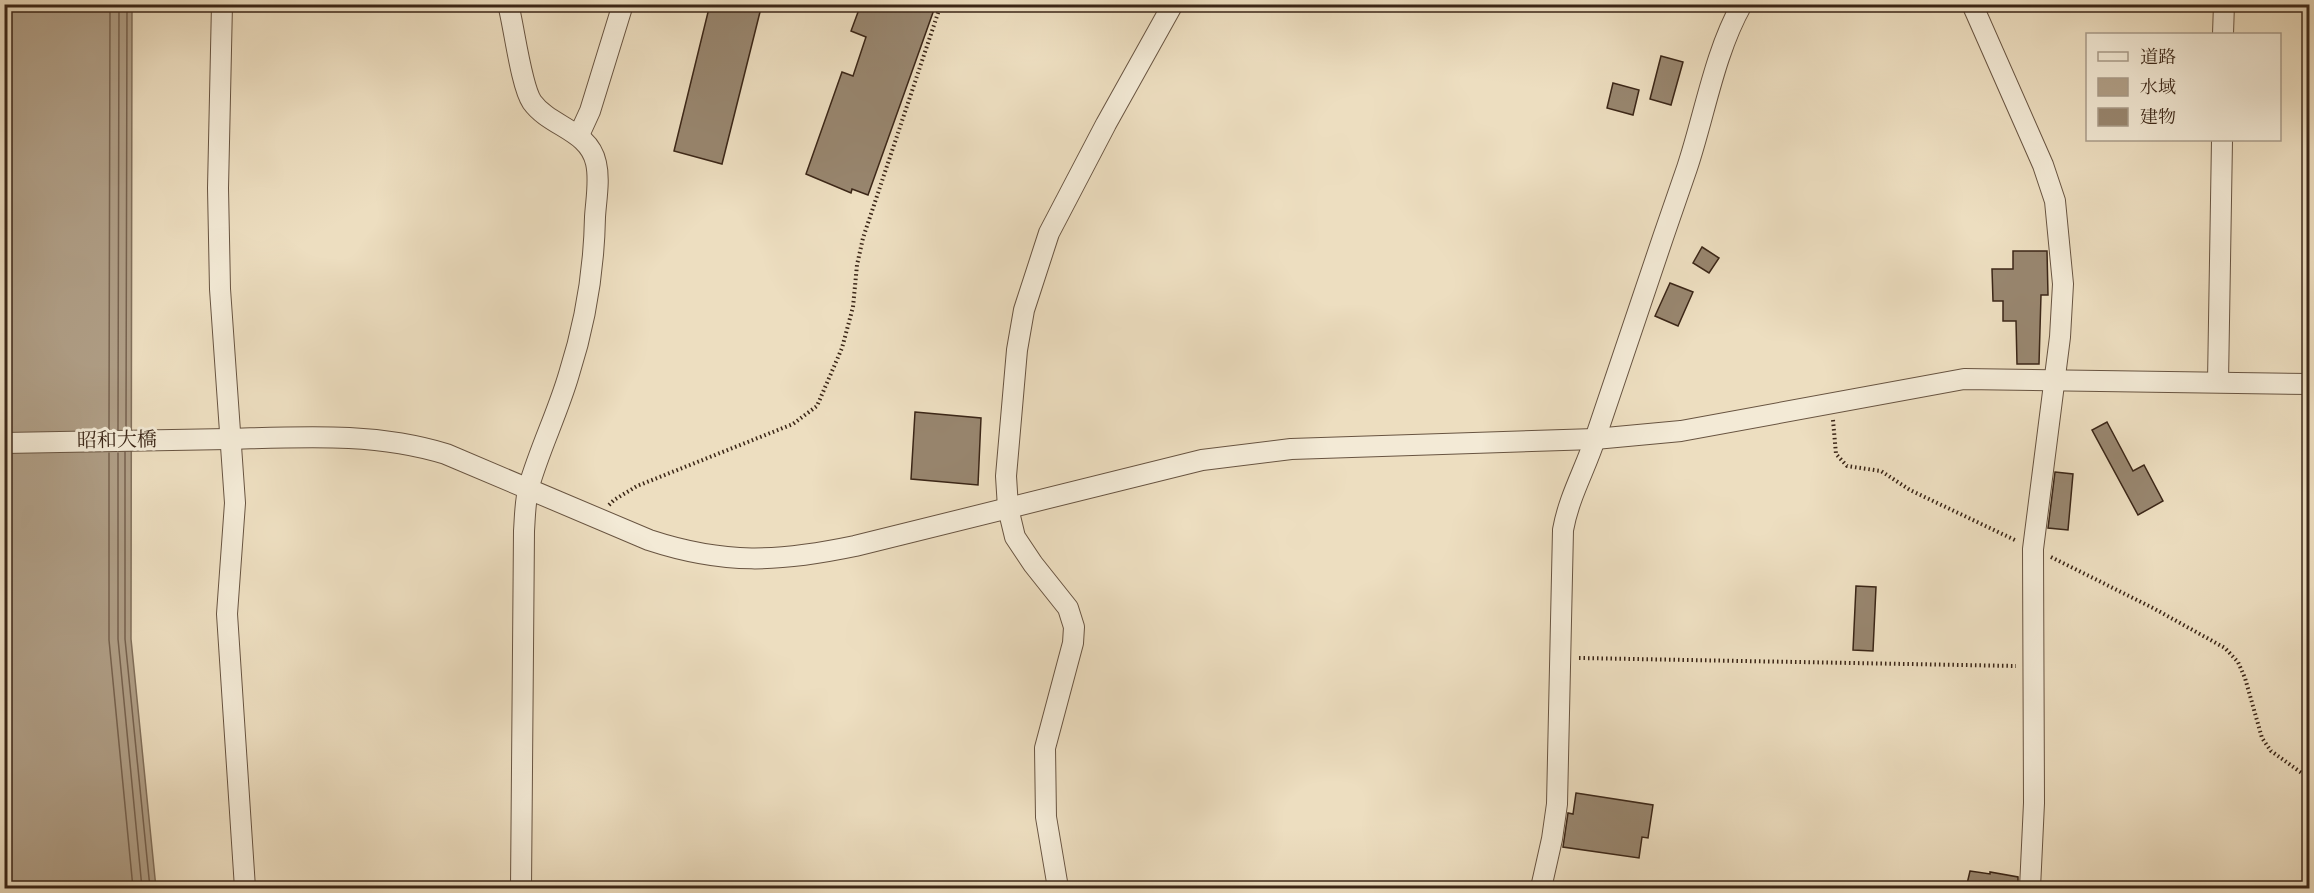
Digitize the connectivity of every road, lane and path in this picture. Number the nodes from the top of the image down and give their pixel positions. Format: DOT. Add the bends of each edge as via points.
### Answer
graph roads {
  1 [pos="508,4"];
  2 [pos="622,4"];
  3 [pos="941,4"];
  4 [pos="1173,4"];
  5 [pos="1742,4"];
  6 [pos="1972,4"];
  7 [pos="2224,4"];
  8 [pos="223,5"];
  9 [pos="2223,33"];
  10 [pos="579,135"];
  11 [pos="2222,141"];
  12 [pos="2054,381"];
  13 [pos="2218,382"];
  14 [pos="2310,384"];
  15 [pos="1832,404"];
  16 [pos="230,439"];
  17 [pos="1595,439"];
  18 [pos="4,443"];
  19 [pos="528,488"];
  20 [pos="1008,508"];
  21 [pos="601,518"];
  22 [pos="2033,549"];
  23 [pos="1560,658"];
  24 [pos="2034,666"];
  25 [pos="2310,779"];
  26 [pos="245,888"];
  27 [pos="521,888"];
  28 [pos="1058,888"];
  29 [pos="1540,888"];
  30 [pos="2030,888"];
  1 -- 10 [label="street" via="531,100 557,124"];
  2 -- 10 [label="street"];
  3 -- 21 [label="path" via="863,238 853,307 842,348 817,406 793,424 637,486 614,500"];
  4 -- 20 [label="street" via="1049,233 1035,274 1017,350 1006,476"];
  5 -- 17 [label="street" via="1730,28 1698,136"];
  6 -- 12 [label="street" via="2055,201 2063,284"];
  7 -- 9 [label="street"];
  8 -- 16 [label="street" via="218,211"];
  10 -- 19 [label="street" via="596,162 594,257 570,375"];
  11 -- 13 [label="street"];
  12 -- 13 [label="street, 昭和大橋"];
  12 -- 15 [label="street, 昭和大橋" via="1964,379"];
  12 -- 22 [label="street"];
  13 -- 14 [label="street, 昭和大橋"];
  15 -- 17 [label="street, 昭和大橋" via="1681,431"];
  15 -- 22 [label="path" via="1836,454 1843,463 1855,469 1881,471 1910,490"];
  16 -- 18 [label="street, 昭和大橋"];
  16 -- 19 [label="street, 昭和大橋" via="305,436 403,443 446,454"];
  16 -- 26 [label="street" via="235,503 227,614"];
  17 -- 20 [label="street, 昭和大橋" via="1243,453"];
  17 -- 23 [label="street" via="1571,496 1563,530"];
  19 -- 21 [label="street, 昭和大橋"];
  19 -- 27 [label="street" via="524,531"];
  20 -- 21 [label="street, 昭和大橋" via="855,546 762,560 716,557 672,548"];
  20 -- 28 [label="street" via="1015,537 1068,608 1074,627 1045,748 1046,818"];
  22 -- 24 [label="street"];
  22 -- 25 [label="path" via="2225,648 2238,662 2245,678 2262,738 2271,751"];
  23 -- 24 [label="path"];
  23 -- 29 [label="street" via="1557,804"];
  24 -- 30 [label="street"];
}
